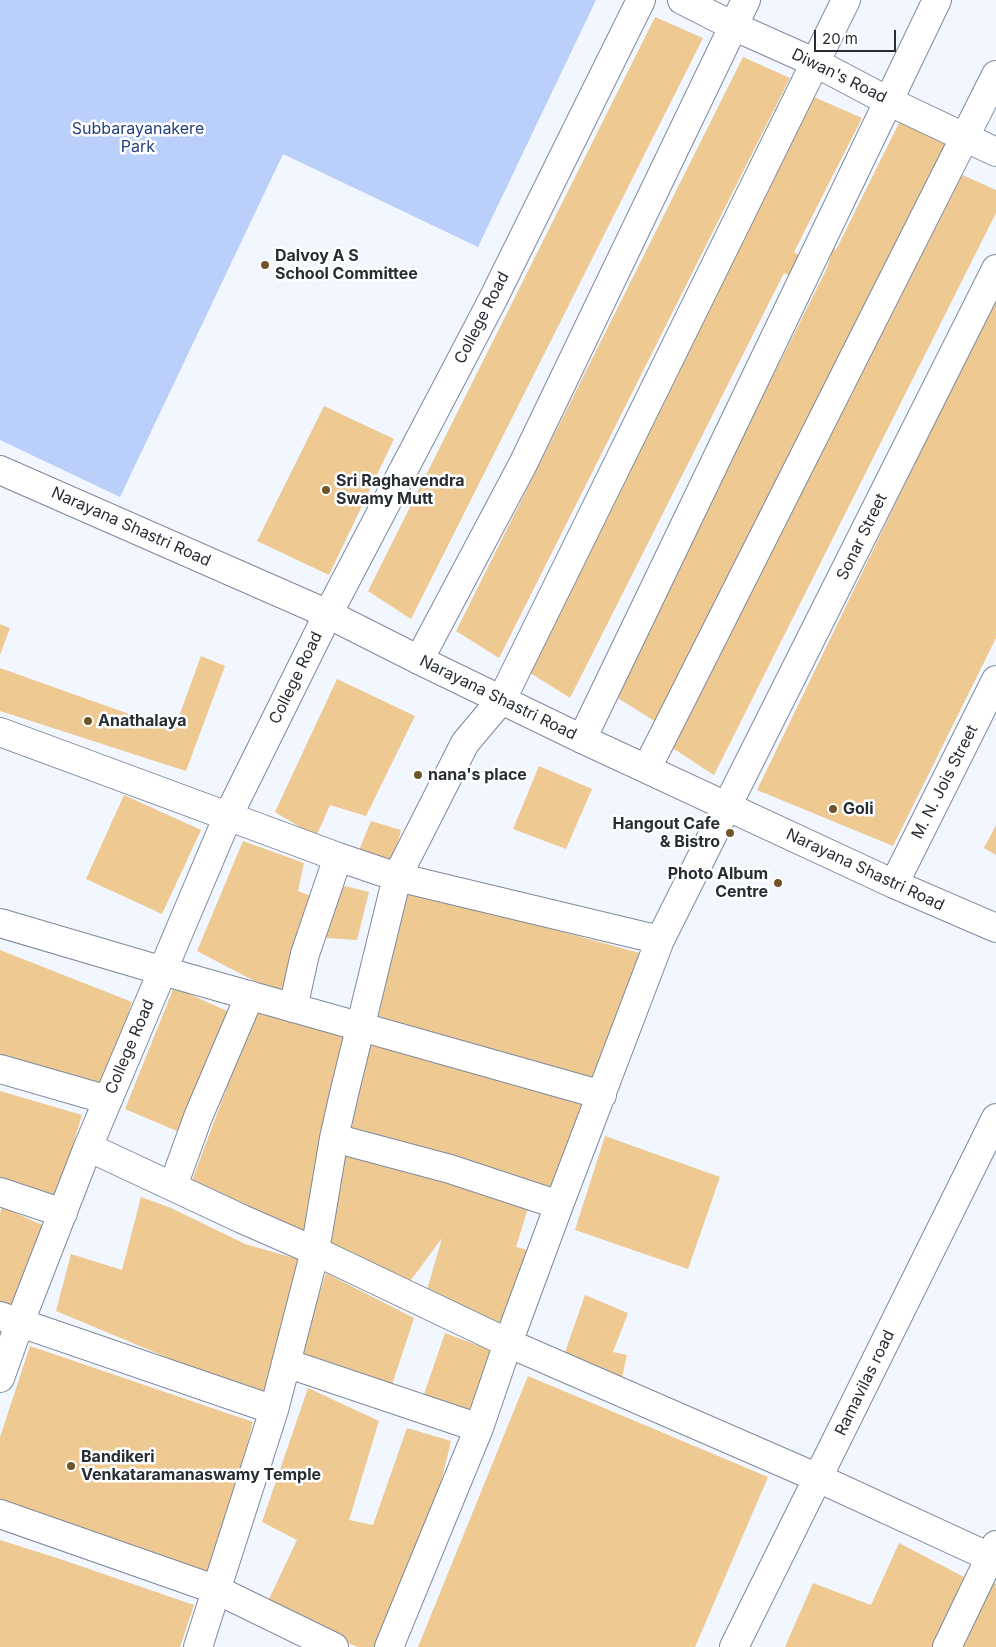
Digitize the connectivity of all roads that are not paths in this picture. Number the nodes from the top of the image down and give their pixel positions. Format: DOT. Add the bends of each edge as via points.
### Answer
graph roads {
  1 [pos="641,0"];
  2 [pos="682,0"];
  3 [pos="746,0"];
  4 [pos="846,0"];
  5 [pos="937,0"];
  6 [pos="733,26"];
  7 [pos="816,63"];
  8 [pos="996,75"];
  9 [pos="888,101"];
  10 [pos="965,138"];
  11 [pos="996,152"];
  12 [pos="996,268"];
  13 [pos="0,470"];
  14 [pos="328,614"];
  15 [pos="419,660"];
  16 [pos="996,680"];
  17 [pos="502,699"];
  18 [pos="0,732"];
  19 [pos="582,739"];
  20 [pos="647,768"];
  21 [pos="728,806"];
  22 [pos="228,816"];
  23 [pos="338,857"];
  24 [pos="397,876"];
  25 [pos="894,884"];
  26 [pos="0,923"];
  27 [pos="996,928"];
  28 [pos="660,940"];
  29 [pos="163,971"];
  30 [pos="250,995"];
  31 [pos="293,1008"];
  32 [pos="361,1026"];
  33 [pos="0,1069"];
  34 [pos="602,1095"];
  35 [pos="108,1100"];
  36 [pos="996,1118"];
  37 [pos="334,1138"];
  38 [pos="88,1147"];
  39 [pos="172,1186"];
  40 [pos="0,1192"];
  41 [pos="559,1205"];
  42 [pos="63,1212"];
  43 [pos="315,1251"];
  44 [pos="10,1319"];
  45 [pos="508,1343"];
  46 [pos="286,1363"];
  47 [pos="0,1378"];
  48 [pos="274,1410"];
  49 [pos="479,1428"];
  50 [pos="818,1478"];
  51 [pos="0,1514"];
  52 [pos="994,1554"];
  53 [pos="217,1590"];
  54 [pos="198,1647"];
  55 [pos="334,1647"];
  56 [pos="389,1647"];
  57 [pos="734,1647"];
  58 [pos="947,1647"];
  1 -- 14 [label="street, College Road" via="492,300"];
  2 -- 6 [label="street, Diwan's Road"];
  3 -- 6 [label="street"];
  4 -- 7 [label="street"];
  5 -- 9 [label="street"];
  6 -- 7 [label="street, Diwan's Road"];
  6 -- 15 [label="street" via="523,464"];
  7 -- 9 [label="street, Diwan's Road"];
  7 -- 17 [label="street"];
  8 -- 10 [label="street"];
  9 -- 10 [label="street, Diwan's Road"];
  9 -- 19 [label="street"];
  10 -- 11 [label="street, Diwan's Road"];
  10 -- 20 [label="street"];
  12 -- 21 [label="street, Sonar Street"];
  13 -- 14 [label="street, Narayana Shastri Road"];
  14 -- 15 [label="street, Narayana Shastri Road"];
  14 -- 22 [label="street, College Road"];
  15 -- 17 [label="street, Narayana Shastri Road"];
  16 -- 25 [label="street, M. N. Jois Street"];
  17 -- 19 [label="street, Narayana Shastri Road"];
  17 -- 24 [label="street" via="465,743"];
  18 -- 22 [label="street"];
  19 -- 20 [label="street, Narayana Shastri Road"];
  20 -- 21 [label="street, Narayana Shastri Road"];
  21 -- 25 [label="street, Narayana Shastri Road"];
  21 -- 28 [label="street, Sonar Street"];
  22 -- 23 [label="street"];
  22 -- 29 [label="street, College Road"];
  23 -- 24 [label="street"];
  23 -- 31 [label="street" via="305,954"];
  24 -- 28 [label="street"];
  24 -- 32 [label="street"];
  25 -- 27 [label="street, Narayana Shastri Road"];
  26 -- 29 [label="street"];
  28 -- 34 [label="street, Sonar Street"];
  29 -- 30 [label="street"];
  29 -- 35 [label="street, College Road"];
  30 -- 31 [label="street"];
  30 -- 39 [label="street"];
  31 -- 32 [label="street"];
  32 -- 34 [label="street"];
  32 -- 37 [label="street"];
  33 -- 35 [label="street"];
  34 -- 41 [label="street, Sonar Street"];
  35 -- 38 [label="street, College Road"];
  36 -- 50 [label="street, Ramavilas road"];
  37 -- 41 [label="street"];
  37 -- 43 [label="street"];
  38 -- 39 [label="street"];
  38 -- 42 [label="street, College Road"];
  39 -- 43 [label="street"];
  40 -- 42 [label="street"];
  41 -- 45 [label="street, Sonar Street"];
  42 -- 44 [label="street, College Road"];
  43 -- 45 [label="street"];
  43 -- 46 [label="street"];
  44 -- 47 [label="street, College Road"];
  44 -- 48 [label="street"];
  45 -- 49 [label="street, Sonar Street"];
  45 -- 50 [label="street"];
  46 -- 48 [label="street"];
  46 -- 49 [label="street"];
  48 -- 53 [label="street"];
  49 -- 56 [label="street, Sonar Street"];
  50 -- 52 [label="street"];
  50 -- 57 [label="street, Ramavilas road"];
  51 -- 53 [label="street"];
  52 -- 58 [label="street"];
  53 -- 54 [label="street"];
  53 -- 55 [label="street"];
}
